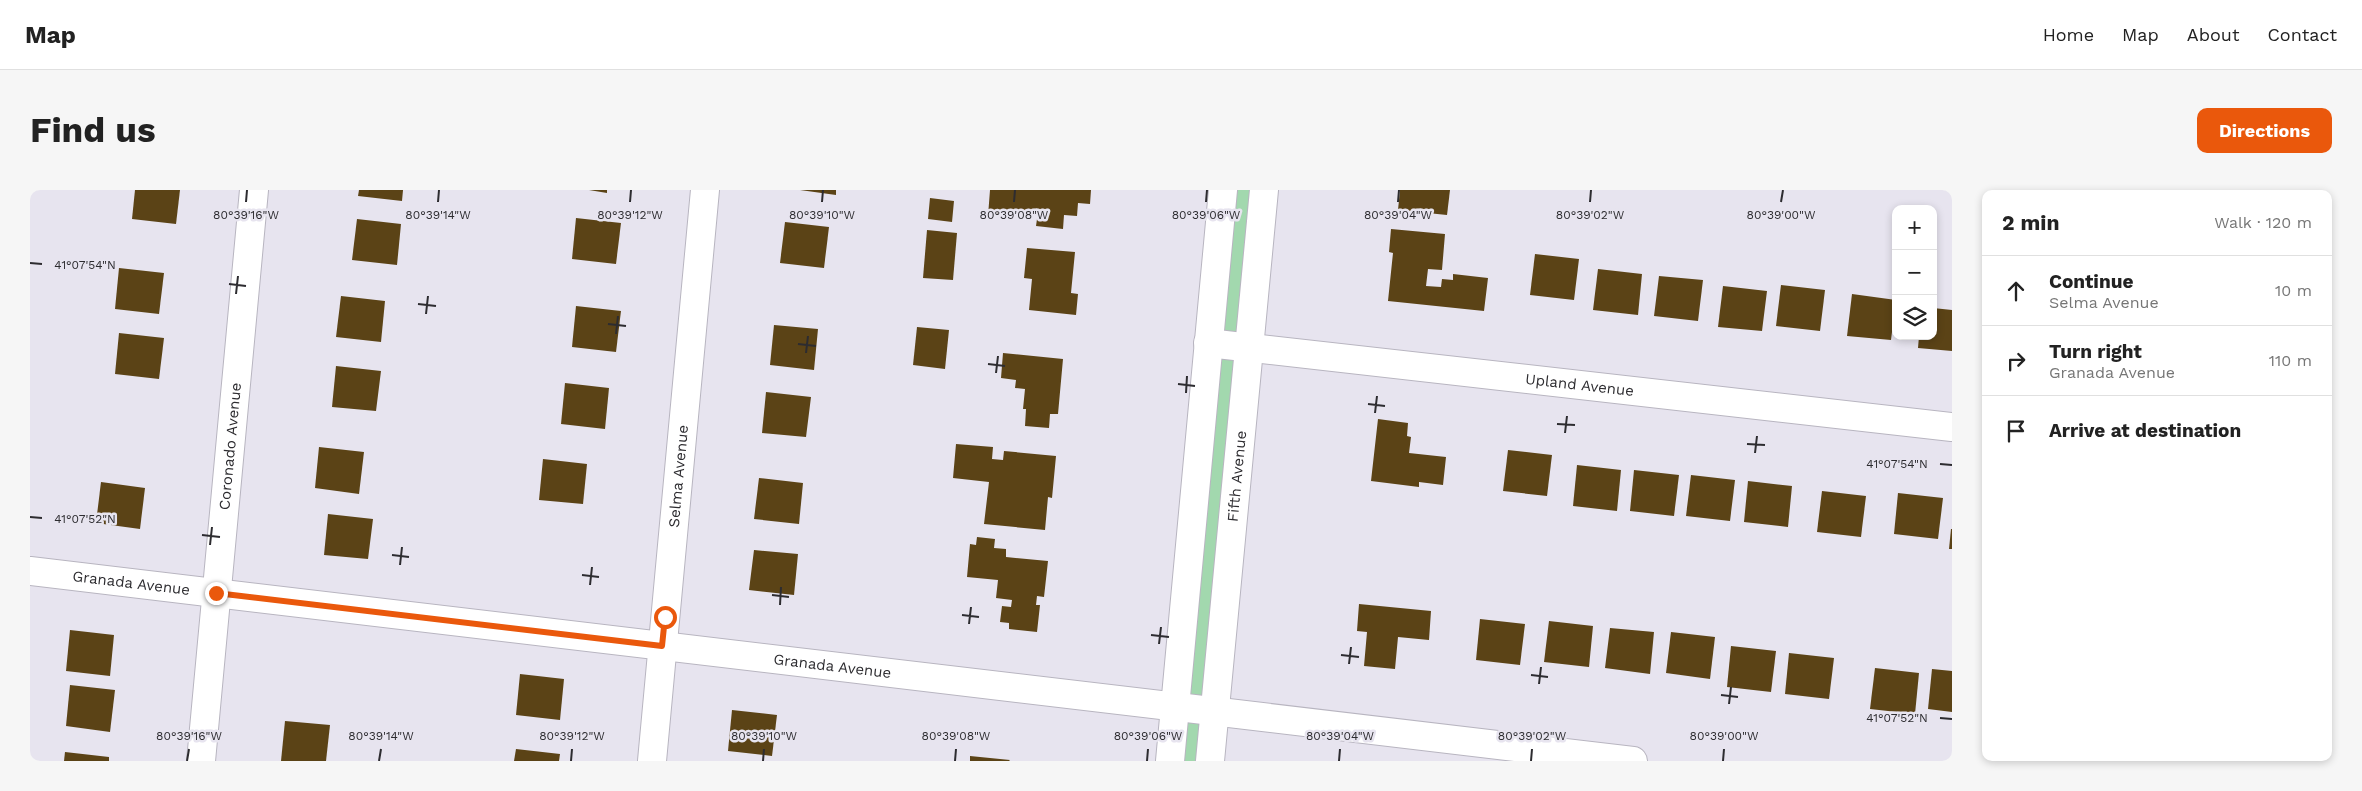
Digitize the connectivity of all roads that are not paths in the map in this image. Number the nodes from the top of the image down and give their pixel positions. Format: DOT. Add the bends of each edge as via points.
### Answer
graph roads {
  1 [pos="254,190"];
  2 [pos="705,190"];
  3 [pos="1223,190"];
  4 [pos="1264,190"];
  5 [pos="1208,343"];
  6 [pos="1249,347"];
  7 [pos="1952,426"];
  8 [pos="30,571"];
  9 [pos="216,593"];
  10 [pos="662,646"];
  11 [pos="1175,706"];
  12 [pos="1215,711"];
  13 [pos="201,761"];
  14 [pos="652,761"];
  15 [pos="1170,761"];
  16 [pos="1210,761"];
  17 [pos="1633,761"];
  1 -- 9 [label="street, Coronado Avenue"];
  2 -- 10 [label="street, Selma Avenue"];
  3 -- 5 [label="street"];
  4 -- 6 [label="street, Fifth Avenue"];
  5 -- 6 [label="street, Upland Avenue"];
  5 -- 11 [label="street"];
  6 -- 7 [label="street, Upland Avenue"];
  6 -- 12 [label="street, Fifth Avenue"];
  8 -- 9 [label="street, Granada Avenue"];
  9 -- 10 [label="street, Granada Avenue"];
  9 -- 13 [label="street, Coronado Avenue"];
  10 -- 11 [label="street, Granada Avenue"];
  10 -- 14 [label="street, Selma Avenue"];
  11 -- 12 [label="street, Granada Avenue"];
  11 -- 15 [label="street"];
  12 -- 16 [label="street, Fifth Avenue"];
  12 -- 17 [label="street, Granada Avenue"];
}
